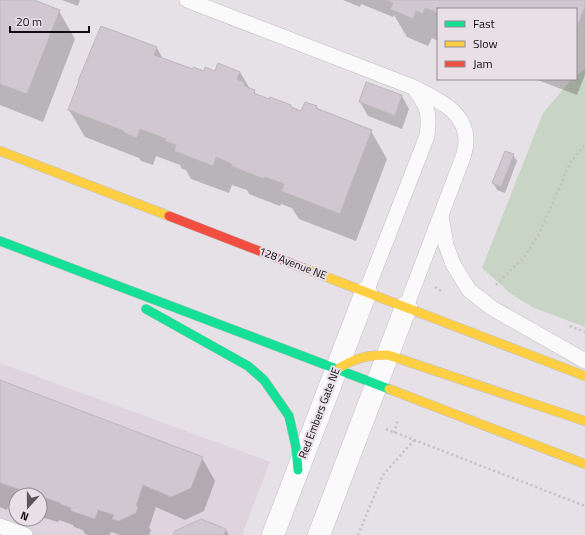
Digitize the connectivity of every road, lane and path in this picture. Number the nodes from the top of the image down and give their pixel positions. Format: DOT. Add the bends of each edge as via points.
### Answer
graph roads {
  1 [pos="187,0"];
  2 [pos="413,86"];
  3 [pos="585,145"];
  4 [pos="0,151"];
  5 [pos="441,216"];
  6 [pos="0,241"];
  7 [pos="79,272"];
  8 [pos="494,286"];
  9 [pos="366,292"];
  10 [pos="406,308"];
  11 [pos="388,355"];
  12 [pos="585,361"];
  13 [pos="336,370"];
  14 [pos="585,376"];
  15 [pos="378,386"];
  16 [pos="585,421"];
  17 [pos="394,433"];
  18 [pos="414,440"];
  19 [pos="585,464"];
  20 [pos="298,470"];
  21 [pos="585,506"];
  22 [pos="0,526"];
  23 [pos="25,535"];
  24 [pos="273,535"];
  25 [pos="320,535"];
  26 [pos="358,535"];
  1 -- 2 [label="lane"];
  2 -- 5 [label="lane" via="451,108 460,118 465,132 467,143 463,158"];
  2 -- 9 [label="lane" via="426,105 429,120 427,136"];
  3 -- 8 [label="path" via="570,163 539,234 524,258"];
  4 -- 9 [label="main road, 128 Avenue NE"];
  5 -- 10 [label="lane"];
  5 -- 12 [label="lane" via="446,245 453,264 469,290 492,308"];
  6 -- 7 [label="main road"];
  7 -- 13 [label="main road"];
  7 -- 20 [label="main road" via="248,366 264,380 289,416"];
  9 -- 10 [label="main road, 128 Avenue NE"];
  9 -- 13 [label="street, Red Embers Gate NE"];
  10 -- 11 [label="street"];
  10 -- 14 [label="main road, 128 Avenue NE"];
  11 -- 13 [label="main road" via="354,358"];
  11 -- 15 [label="street"];
  11 -- 16 [label="main road"];
  13 -- 15 [label="main road"];
  13 -- 20 [label="street, Red Embers Gate NE"];
  15 -- 19 [label="main road"];
  15 -- 25 [label="street"];
  17 -- 18 [label="path"];
  18 -- 21 [label="path"];
  18 -- 26 [label="path" via="383,475"];
  20 -- 24 [label="street, Red Embers Gate NE"];
  22 -- 23 [label="lane"];
}
